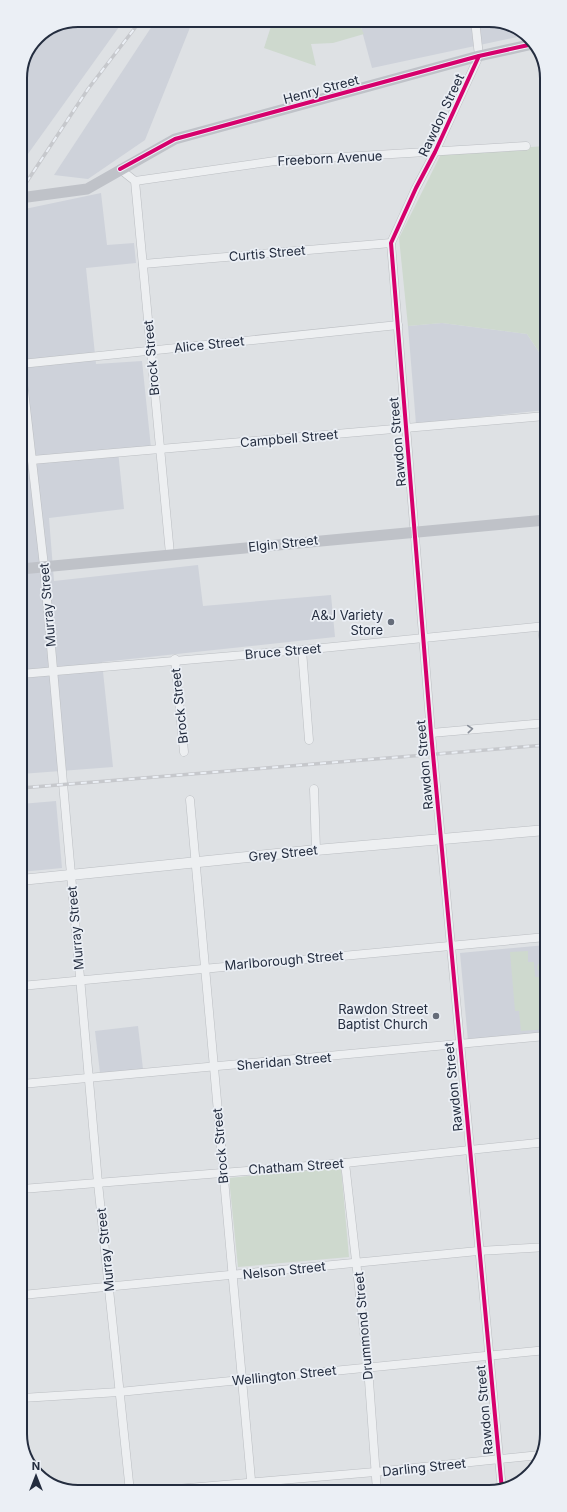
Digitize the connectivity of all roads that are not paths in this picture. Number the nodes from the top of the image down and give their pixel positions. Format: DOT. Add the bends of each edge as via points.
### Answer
graph roads {
  1 [pos="476,27"];
  2 [pos="528,45"];
  3 [pos="479,56"];
  4 [pos="526,146"];
  5 [pos="435,152"];
  6 [pos="120,169"];
  7 [pos="135,181"];
  8 [pos="27,197"];
  9 [pos="391,243"];
  10 [pos="143,264"];
  11 [pos="398,325"];
  12 [pos="150,350"];
  13 [pos="27,363"];
  14 [pos="27,416"];
  15 [pos="540,417"];
  16 [pos="406,428"];
  17 [pos="159,449"];
  18 [pos="32,460"];
  19 [pos="540,520"];
  20 [pos="414,531"];
  21 [pos="170,554"];
  22 [pos="44,566"];
  23 [pos="27,568"];
  24 [pos="540,626"];
  25 [pos="424,638"];
  26 [pos="302,650"];
  27 [pos="174,659"];
  28 [pos="52,671"];
  29 [pos="27,673"];
  30 [pos="540,723"];
  31 [pos="431,732"];
  32 [pos="309,740"];
  33 [pos="184,752"];
  34 [pos="314,790"];
  35 [pos="190,800"];
  36 [pos="540,831"];
  37 [pos="442,840"];
  38 [pos="316,850"];
  39 [pos="194,862"];
  40 [pos="70,875"];
  41 [pos="27,879"];
  42 [pos="540,938"];
  43 [pos="450,945"];
  44 [pos="204,968"];
  45 [pos="80,981"];
  46 [pos="27,985"];
  47 [pos="540,1037"];
  48 [pos="459,1044"];
  49 [pos="213,1067"];
  50 [pos="90,1077"];
  51 [pos="27,1083"];
  52 [pos="540,1143"];
  53 [pos="469,1150"];
  54 [pos="345,1163"];
  55 [pos="222,1172"];
  56 [pos="98,1183"];
  57 [pos="27,1189"];
  58 [pos="540,1247"];
  59 [pos="478,1251"];
  60 [pos="357,1263"];
  61 [pos="232,1276"];
  62 [pos="109,1286"];
  63 [pos="27,1294"];
  64 [pos="540,1351"];
  65 [pos="490,1355"];
  66 [pos="368,1367"];
  67 [pos="243,1379"];
  68 [pos="119,1392"];
  69 [pos="27,1398"];
  70 [pos="535,1456"];
  71 [pos="498,1459"];
  72 [pos="375,1472"];
  73 [pos="501,1483"];
  74 [pos="129,1485"];
  75 [pos="252,1485"];
  76 [pos="268,1485"];
  77 [pos="376,1485"];
  1 -- 3 [label="street"];
  2 -- 3 [label="main road, Henry Street"];
  3 -- 5 [label="street, Rawdon Street"];
  3 -- 6 [label="main road, Henry Street" via="175,140"];
  4 -- 5 [label="street, Freeborn Avenue"];
  5 -- 7 [label="street, Freeborn Avenue" via="275,161"];
  5 -- 9 [label="street, Rawdon Street"];
  6 -- 7 [label="street"];
  6 -- 8 [label="main road, Henry Street" via="87,189"];
  7 -- 10 [label="street, Brock Street"];
  9 -- 10 [label="street, Curtis Street"];
  9 -- 11 [label="street, Rawdon Street"];
  10 -- 12 [label="street, Brock Street"];
  11 -- 12 [label="street, Alice Street"];
  11 -- 16 [label="street, Rawdon Street"];
  12 -- 13 [label="street, Alice Street"];
  12 -- 17 [label="street, Brock Street"];
  14 -- 18 [label="street, Murray Street"];
  15 -- 16 [label="street, Campbell Street"];
  16 -- 17 [label="street, Campbell Street"];
  16 -- 20 [label="street, Rawdon Street"];
  17 -- 18 [label="street, Campbell Street"];
  17 -- 21 [label="street, Brock Street"];
  18 -- 22 [label="street, Murray Street"];
  19 -- 20 [label="main road, Elgin Street"];
  20 -- 21 [label="main road, Elgin Street"];
  20 -- 25 [label="street, Rawdon Street"];
  21 -- 22 [label="main road, Elgin Street"];
  22 -- 23 [label="main road, Elgin Street"];
  22 -- 28 [label="street, Murray Street"];
  24 -- 25 [label="street, Bruce Street"];
  25 -- 26 [label="street, Bruce Street"];
  25 -- 31 [label="street, Rawdon Street"];
  26 -- 27 [label="street, Bruce Street"];
  26 -- 32 [label="street"];
  27 -- 28 [label="street, Bruce Street"];
  27 -- 33 [label="street, Brock Street"];
  28 -- 29 [label="street, Bruce Street"];
  28 -- 40 [label="street, Murray Street"];
  31 -- 30 [label="street, one-way"];
  31 -- 37 [label="street, Rawdon Street"];
  34 -- 38 [label="street"];
  35 -- 39 [label="street, Brock Street"];
  36 -- 37 [label="street, Grey Street"];
  37 -- 38 [label="street, Grey Street"];
  37 -- 43 [label="street, Rawdon Street"];
  38 -- 39 [label="street, Grey Street"];
  39 -- 40 [label="street, Grey Street"];
  39 -- 44 [label="street, Brock Street"];
  40 -- 41 [label="street, Grey Street"];
  40 -- 45 [label="street, Murray Street"];
  42 -- 43 [label="street, Marlborough Street"];
  43 -- 44 [label="street, Marlborough Street"];
  43 -- 48 [label="street, Rawdon Street"];
  44 -- 45 [label="street, Marlborough Street"];
  44 -- 49 [label="street, Brock Street"];
  45 -- 46 [label="street, Marlborough Street"];
  45 -- 50 [label="street, Murray Street"];
  47 -- 48 [label="street, Sheridan Street"];
  48 -- 49 [label="street, Sheridan Street"];
  48 -- 53 [label="street, Rawdon Street"];
  49 -- 50 [label="street, Sheridan Street"];
  49 -- 55 [label="street, Brock Street"];
  50 -- 51 [label="street, Sheridan Street"];
  50 -- 56 [label="street, Murray Street"];
  52 -- 53 [label="street, Chatham Street"];
  53 -- 54 [label="street, Chatham Street"];
  53 -- 59 [label="street, Rawdon Street"];
  54 -- 55 [label="street, Chatham Street"];
  54 -- 60 [label="street, Drummond Street"];
  55 -- 56 [label="street, Chatham Street"];
  55 -- 61 [label="street, Brock Street"];
  56 -- 57 [label="street, Chatham Street"];
  56 -- 62 [label="street, Murray Street"];
  58 -- 59 [label="street, Nelson Street"];
  59 -- 60 [label="street, Nelson Street"];
  59 -- 65 [label="street, Rawdon Street"];
  60 -- 61 [label="street, Nelson Street"];
  60 -- 66 [label="street, Drummond Street"];
  61 -- 62 [label="street, Nelson Street"];
  61 -- 67 [label="street, Brock Street"];
  62 -- 63 [label="street, Nelson Street"];
  62 -- 68 [label="street, Murray Street"];
  64 -- 65 [label="street, Wellington Street"];
  65 -- 66 [label="street, Wellington Street"];
  65 -- 71 [label="street, Rawdon Street"];
  66 -- 67 [label="street, Wellington Street"];
  66 -- 72 [label="street, Drummond Street"];
  67 -- 68 [label="street, Wellington Street"];
  67 -- 75 [label="street, Brock Street"];
  68 -- 69 [label="street, Wellington Street"];
  68 -- 74 [label="street, Murray Street"];
  70 -- 71 [label="street, Darling Street"];
  71 -- 72 [label="street, Darling Street"];
  71 -- 73 [label="street, Rawdon Street"];
  72 -- 76 [label="street, Darling Street"];
  72 -- 77 [label="street, Drummond Street"];
}
